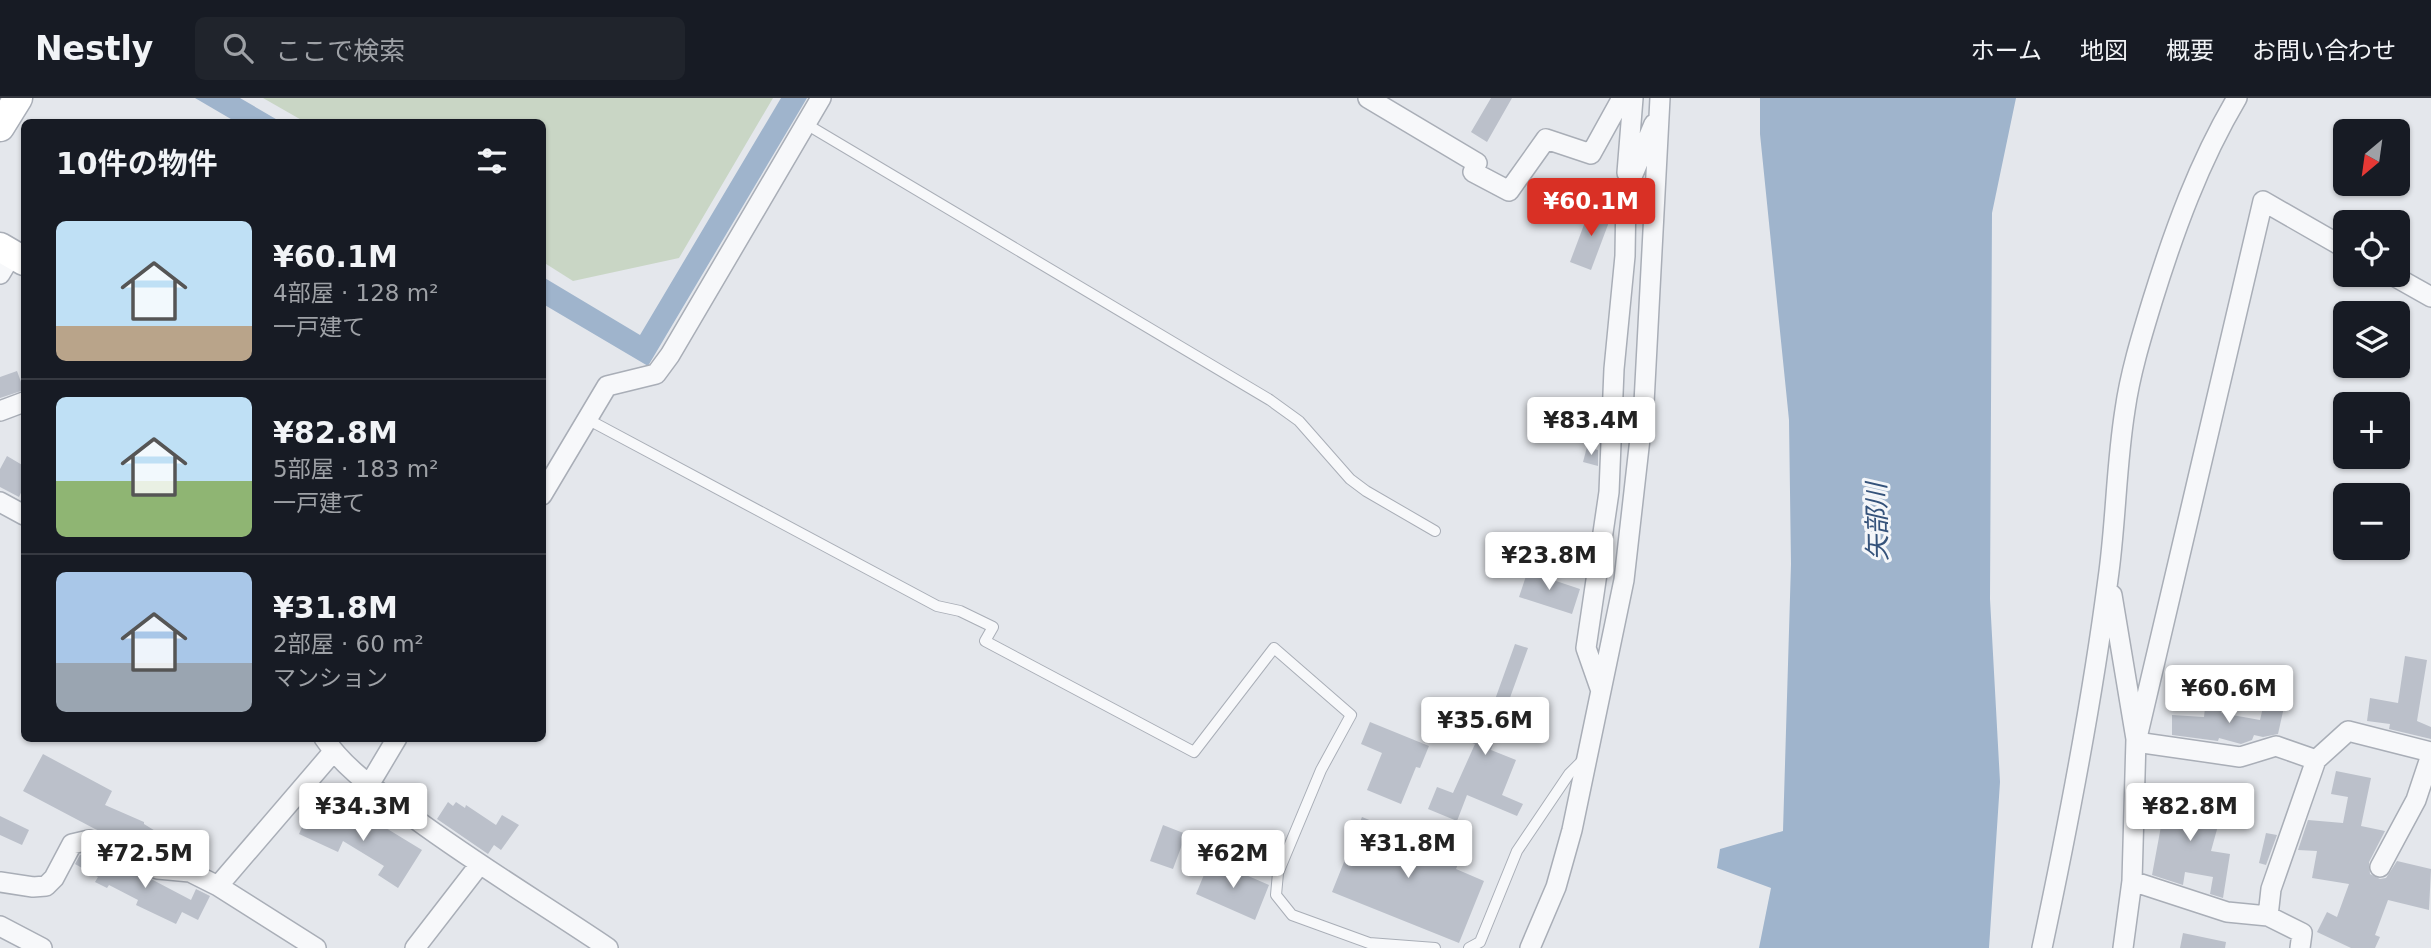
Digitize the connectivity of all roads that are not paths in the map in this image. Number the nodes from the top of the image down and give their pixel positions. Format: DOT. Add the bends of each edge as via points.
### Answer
graph roads {
  1 [pos="18,98"];
  2 [pos="821,98"];
  3 [pos="1368,98"];
  4 [pos="1622,98"];
  5 [pos="1633,98"];
  6 [pos="2237,98"];
  7 [pos="1660,105"];
  8 [pos="806,124"];
  9 [pos="0,127"];
  10 [pos="1626,191"];
  11 [pos="2333,241"];
  12 [pos="2410,285"];
  13 [pos="2431,297"];
  14 [pos="21,403"];
  15 [pos="0,411"];
  16 [pos="587,419"];
  17 [pos="546,488"];
  18 [pos="0,502"];
  19 [pos="21,513"];
  20 [pos="1435,531"];
  21 [pos="2109,577"];
  22 [pos="1600,690"];
  23 [pos="395,742"];
  24 [pos="2136,742"];
  25 [pos="328,745"];
  26 [pos="2431,754"];
  27 [pos="1586,757"];
  28 [pos="2316,760"];
  29 [pos="369,785"];
  30 [pos="480,864"];
  31 [pos="2380,867"];
  32 [pos="2132,881"];
  33 [pos="0,882"];
  34 [pos="218,886"];
  35 [pos="2268,916"];
  36 [pos="0,926"];
  37 [pos="42,948"];
  38 [pos="316,948"];
  39 [pos="415,948"];
  40 [pos="608,948"];
  41 [pos="1435,948"];
  42 [pos="1469,948"];
  43 [pos="1530,948"];
  44 [pos="2042,948"];
  45 [pos="2123,948"];
  46 [pos="2300,948"];
  1 -- 9 [label="street"];
  2 -- 8 [label="street"];
  3 -- 4 [label="street" via="1477,163 1473,172 1509,191 1546,139 1591,154"];
  5 -- 10 [label="street"];
  6 -- 21 [label="street" via="2212,140 2183,209 2137,353 2121,436"];
  7 -- 10 [label="street"];
  7 -- 22 [label="street" via="1644,403 1624,580"];
  8 -- 16 [label="street" via="656,374 607,386"];
  8 -- 20 [label="lane" via="1270,400 1299,421 1366,491"];
  10 -- 22 [label="street" via="1609,492 1586,648"];
  11 -- 24 [label="street" via="2263,201"];
  12 -- 13 [label="street"];
  14 -- 15 [label="street"];
  16 -- 17 [label="street"];
  16 -- 41 [label="lane" via="937,606 993,627 985,641 1194,752 1274,648 1350,715 1321,770 1278,873 1276,895 1292,915 1369,943"];
  18 -- 19 [label="street"];
  21 -- 24 [label="street"];
  21 -- 44 [label="street" via="2071,810"];
  22 -- 27 [label="street"];
  23 -- 29 [label="street"];
  24 -- 28 [label="street" via="2240,757 2276,746"];
  24 -- 32 [label="street"];
  25 -- 29 [label="street"];
  25 -- 34 [label="street"];
  26 -- 28 [label="street" via="2348,731"];
  26 -- 31 [label="street" via="2416,800"];
  27 -- 42 [label="lane" via="1569,774 1517,851 1480,942"];
  27 -- 43 [label="street" via="1556,887"];
  28 -- 35 [label="street" via="2270,889"];
  29 -- 30 [label="street"];
  30 -- 39 [label="street"];
  30 -- 40 [label="street"];
  32 -- 35 [label="street" via="2227,912"];
  32 -- 45 [label="street"];
  33 -- 34 [label="street" via="46,886 72,844 89,840 158,869 190,872"];
  34 -- 38 [label="street"];
  35 -- 46 [label="street" via="2302,933"];
  36 -- 37 [label="street"];
}
